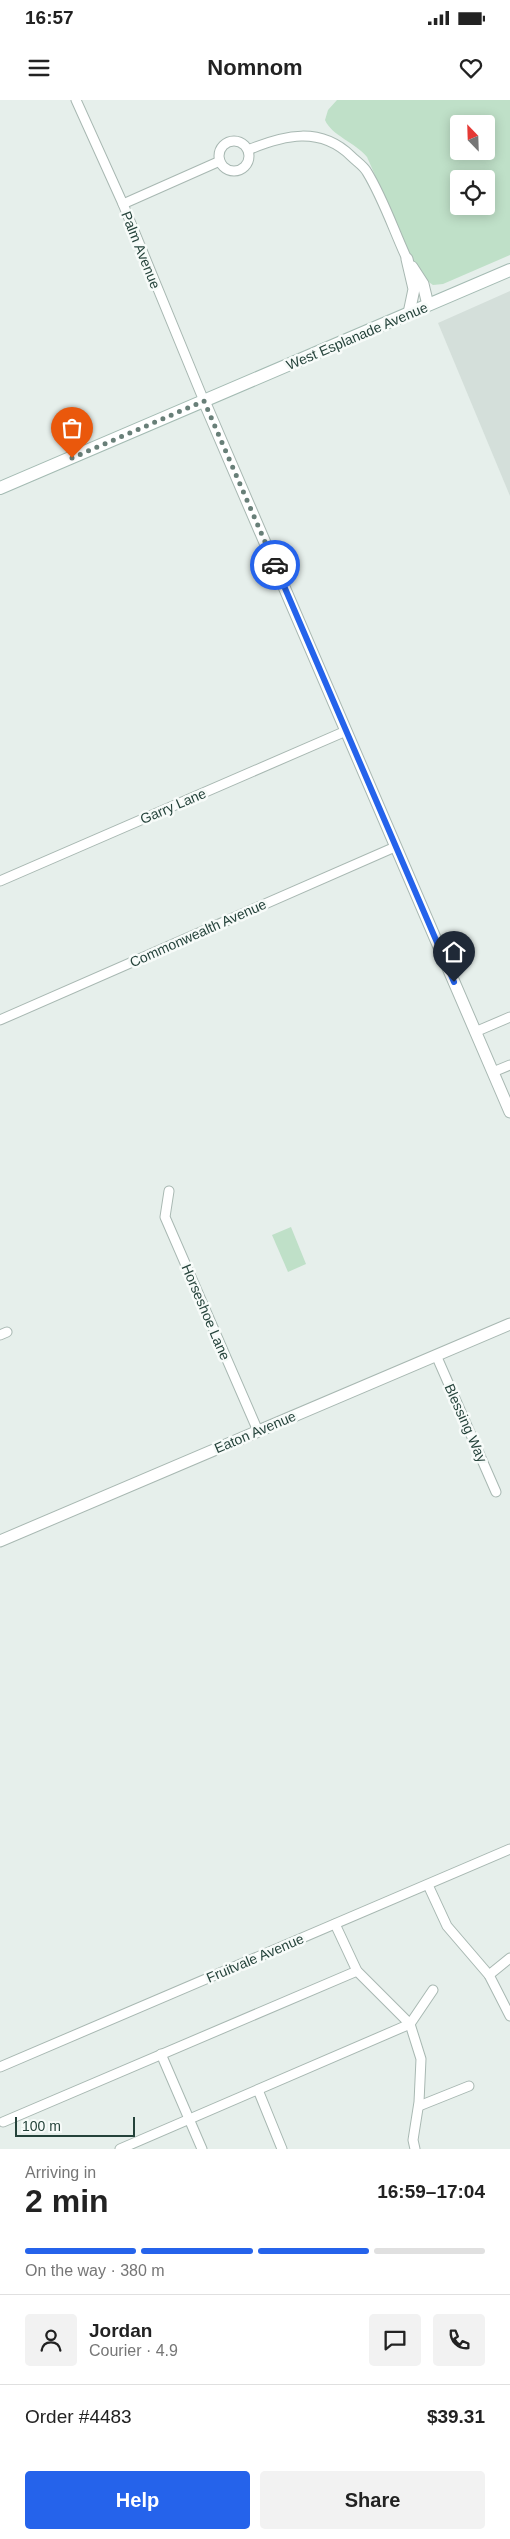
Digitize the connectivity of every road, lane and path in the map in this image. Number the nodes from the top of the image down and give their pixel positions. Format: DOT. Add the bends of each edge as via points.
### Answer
graph roads {
  1 [pos="76,100"];
  2 [pos="248,150"];
  3 [pos="220,161"];
  4 [pos="123,204"];
  5 [pos="407,259"];
  6 [pos="510,270"];
  7 [pos="428,305"];
  8 [pos="409,313"];
  9 [pos="204,401"];
  10 [pos="0,488"];
  11 [pos="346,731"];
  12 [pos="395,847"];
  13 [pos="0,881"];
  14 [pos="510,1017"];
  15 [pos="0,1020"];
  16 [pos="475,1032"];
  17 [pos="510,1065"];
  18 [pos="493,1072"];
  19 [pos="508,1100"];
  20 [pos="510,1112"];
  21 [pos="169,1191"];
  22 [pos="510,1324"];
  23 [pos="436,1355"];
  24 [pos="258,1431"];
  25 [pos="496,1492"];
  26 [pos="0,1541"];
  27 [pos="510,1849"];
  28 [pos="428,1885"];
  29 [pos="335,1924"];
  30 [pos="510,1958"];
  31 [pos="357,1971"];
  32 [pos="489,1975"];
  33 [pos="433,1990"];
  34 [pos="510,2016"];
  35 [pos="410,2024"];
  36 [pos="161,2054"];
  37 [pos="0,2067"];
  38 [pos="469,2086"];
  39 [pos="258,2090"];
  40 [pos="418,2106"];
  41 [pos="189,2119"];
  42 [pos="3,2122"];
  43 [pos="120,2149"];
  44 [pos="202,2149"];
  45 [pos="282,2149"];
  46 [pos="416,2149"];
  1 -- 4 [label="street, Palm Avenue"];
  2 -- 3 [label="street" via="241,143 231,141 220,151"];
  2 -- 3 [label="street" via="249,160 240,170 226,169"];
  2 -- 5 [label="street" via="300,134 326,140 344,149 367,171"];
  3 -- 4 [label="street"];
  4 -- 9 [label="street, Palm Avenue"];
  5 -- 7 [label="street" via="423,284"];
  5 -- 8 [label="street" via="414,289"];
  6 -- 7 [label="main road, West Esplanade Avenue"];
  7 -- 8 [label="main road, West Esplanade Avenue"];
  8 -- 9 [label="main road, West Esplanade Avenue"];
  9 -- 10 [label="main road, West Esplanade Avenue"];
  9 -- 11 [label="street"];
  11 -- 12 [label="street"];
  11 -- 13 [label="street, Garry Lane"];
  12 -- 15 [label="street, Commonwealth Avenue"];
  12 -- 16 [label="street"];
  14 -- 16 [label="street"];
  16 -- 18 [label="street"];
  17 -- 18 [label="street"];
  18 -- 19 [label="street"];
  19 -- 20 [label="street"];
  21 -- 24 [label="street, Horseshoe Lane" via="165,1217"];
  22 -- 23 [label="street, Eaton Avenue"];
  23 -- 24 [label="street, Eaton Avenue"];
  23 -- 25 [label="street, Blessing Way"];
  24 -- 26 [label="street, Eaton Avenue"];
  27 -- 28 [label="street, Fruitvale Avenue"];
  28 -- 29 [label="street, Fruitvale Avenue"];
  28 -- 32 [label="street" via="447,1926"];
  29 -- 31 [label="street"];
  29 -- 37 [label="street, Fruitvale Avenue"];
  30 -- 32 [label="street"];
  31 -- 35 [label="street"];
  31 -- 36 [label="street"];
  32 -- 34 [label="street"];
  33 -- 35 [label="street"];
  35 -- 39 [label="street"];
  35 -- 40 [label="street" via="421,2059"];
  36 -- 41 [label="street"];
  36 -- 42 [label="street"];
  38 -- 40 [label="street"];
  39 -- 41 [label="street"];
  39 -- 45 [label="street"];
  40 -- 46 [label="street" via="413,2140"];
  41 -- 43 [label="street"];
  41 -- 44 [label="street"];
}
